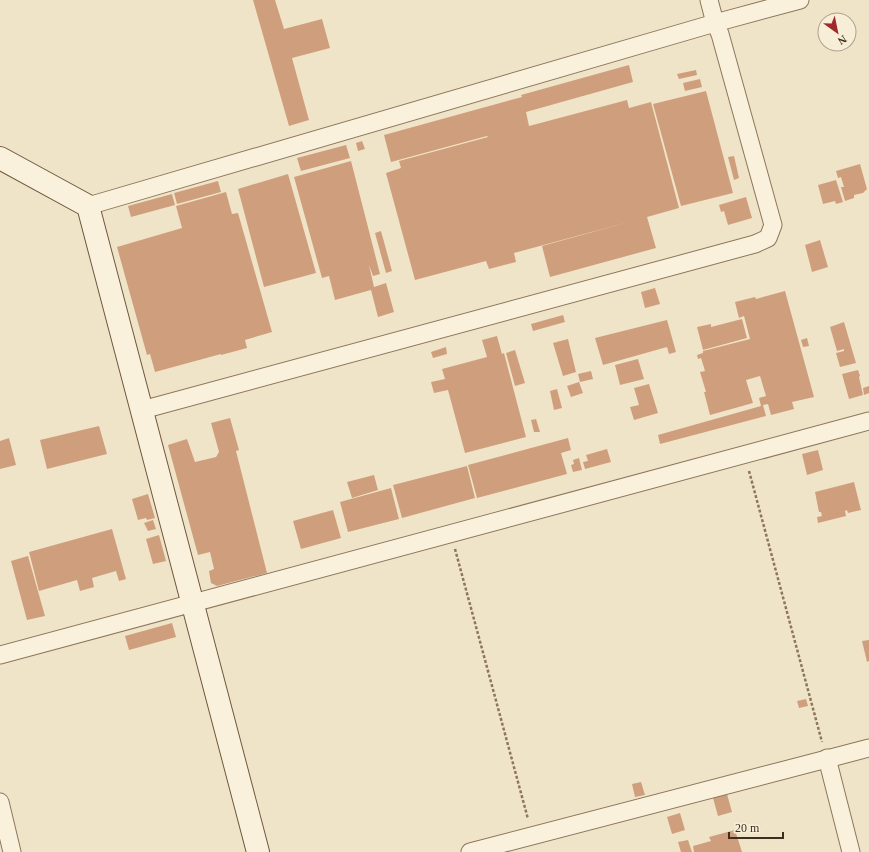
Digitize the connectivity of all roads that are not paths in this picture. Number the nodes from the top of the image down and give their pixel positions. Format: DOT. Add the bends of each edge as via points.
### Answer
graph roads {
  1 [pos="709,0"];
  2 [pos="800,0"];
  3 [pos="716,23"];
  4 [pos="0,158"];
  5 [pos="88,206"];
  6 [pos="142,410"];
  7 [pos="869,421"];
  8 [pos="193,603"];
  9 [pos="0,655"];
  10 [pos="869,748"];
  11 [pos="827,758"];
  12 [pos="0,802"];
  13 [pos="12,852"];
  14 [pos="258,852"];
  15 [pos="470,852"];
  16 [pos="851,852"];
  1 -- 3 [label="street"];
  2 -- 3 [label="street"];
  3 -- 5 [label="street"];
  3 -- 6 [label="street" via="773,225 768,238 747,246"];
  4 -- 5 [label="street"];
  5 -- 6 [label="street"];
  6 -- 8 [label="street"];
  7 -- 8 [label="street"];
  8 -- 9 [label="street"];
  8 -- 14 [label="street"];
  10 -- 11 [label="street"];
  11 -- 15 [label="street"];
  11 -- 16 [label="street"];
  12 -- 13 [label="street"];
}
